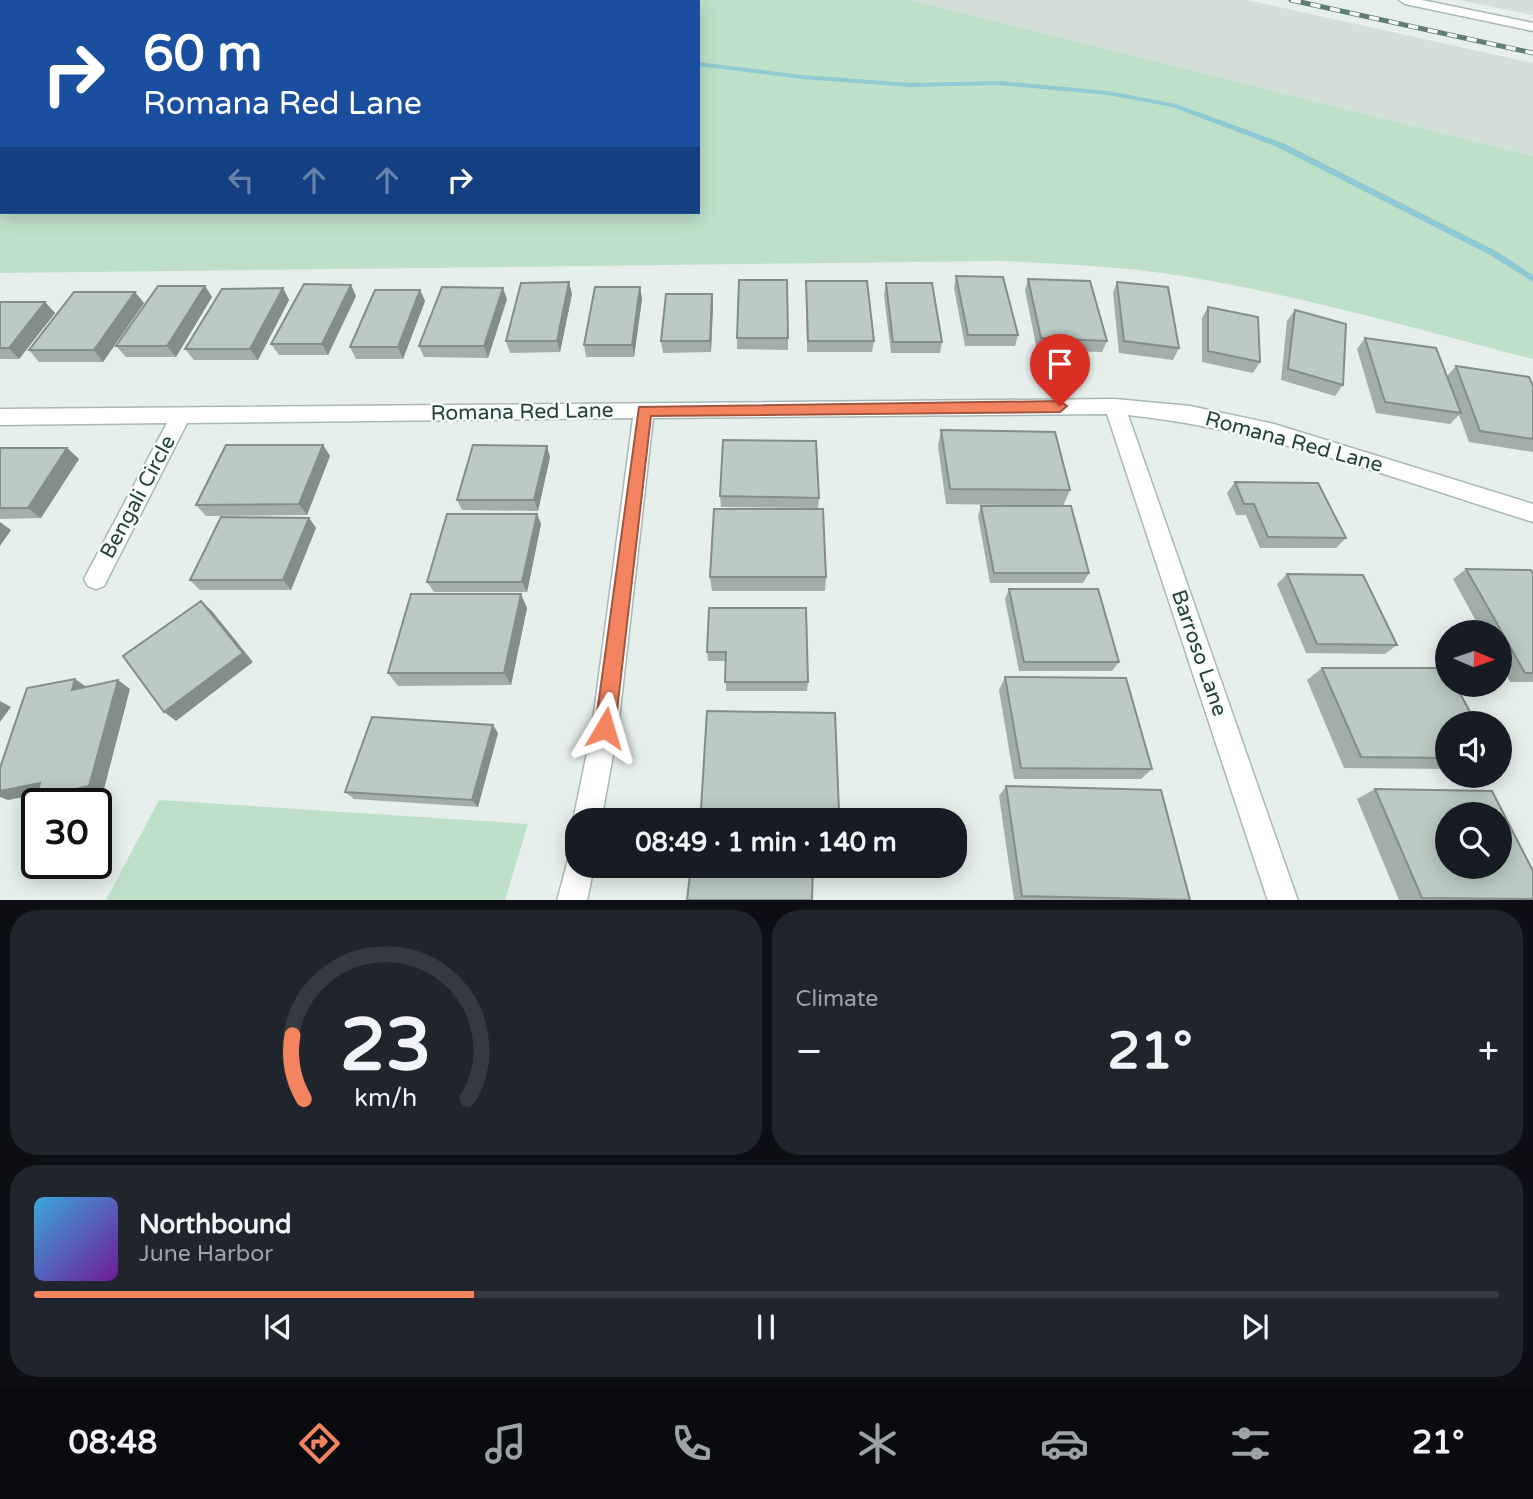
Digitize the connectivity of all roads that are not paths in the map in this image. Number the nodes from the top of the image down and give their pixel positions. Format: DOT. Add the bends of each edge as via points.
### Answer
graph roads {
  1 [pos="1405,0"];
  2 [pos="1533,27"];
  3 [pos="1115,406"];
  4 [pos="644,411"];
  5 [pos="181,415"];
  6 [pos="0,417"];
  7 [pos="1533,513"];
  8 [pos="96,579"];
  9 [pos="590,808"];
  10 [pos="577,878"];
  11 [pos="572,900"];
  12 [pos="1283,900"];
  1 -- 2 [label="street"];
  3 -- 4 [label="street, Romana Red Lane"];
  3 -- 7 [label="street, Romana Red Lane" via="1189,414 1274,432"];
  3 -- 12 [label="street, Barroso Lane"];
  4 -- 5 [label="street, Romana Red Lane"];
  4 -- 9 [label="street" via="605,728"];
  5 -- 6 [label="street, Romana Red Lane"];
  5 -- 8 [label="street, Bengali Circle"];
  10 -- 11 [label="street"];
}
